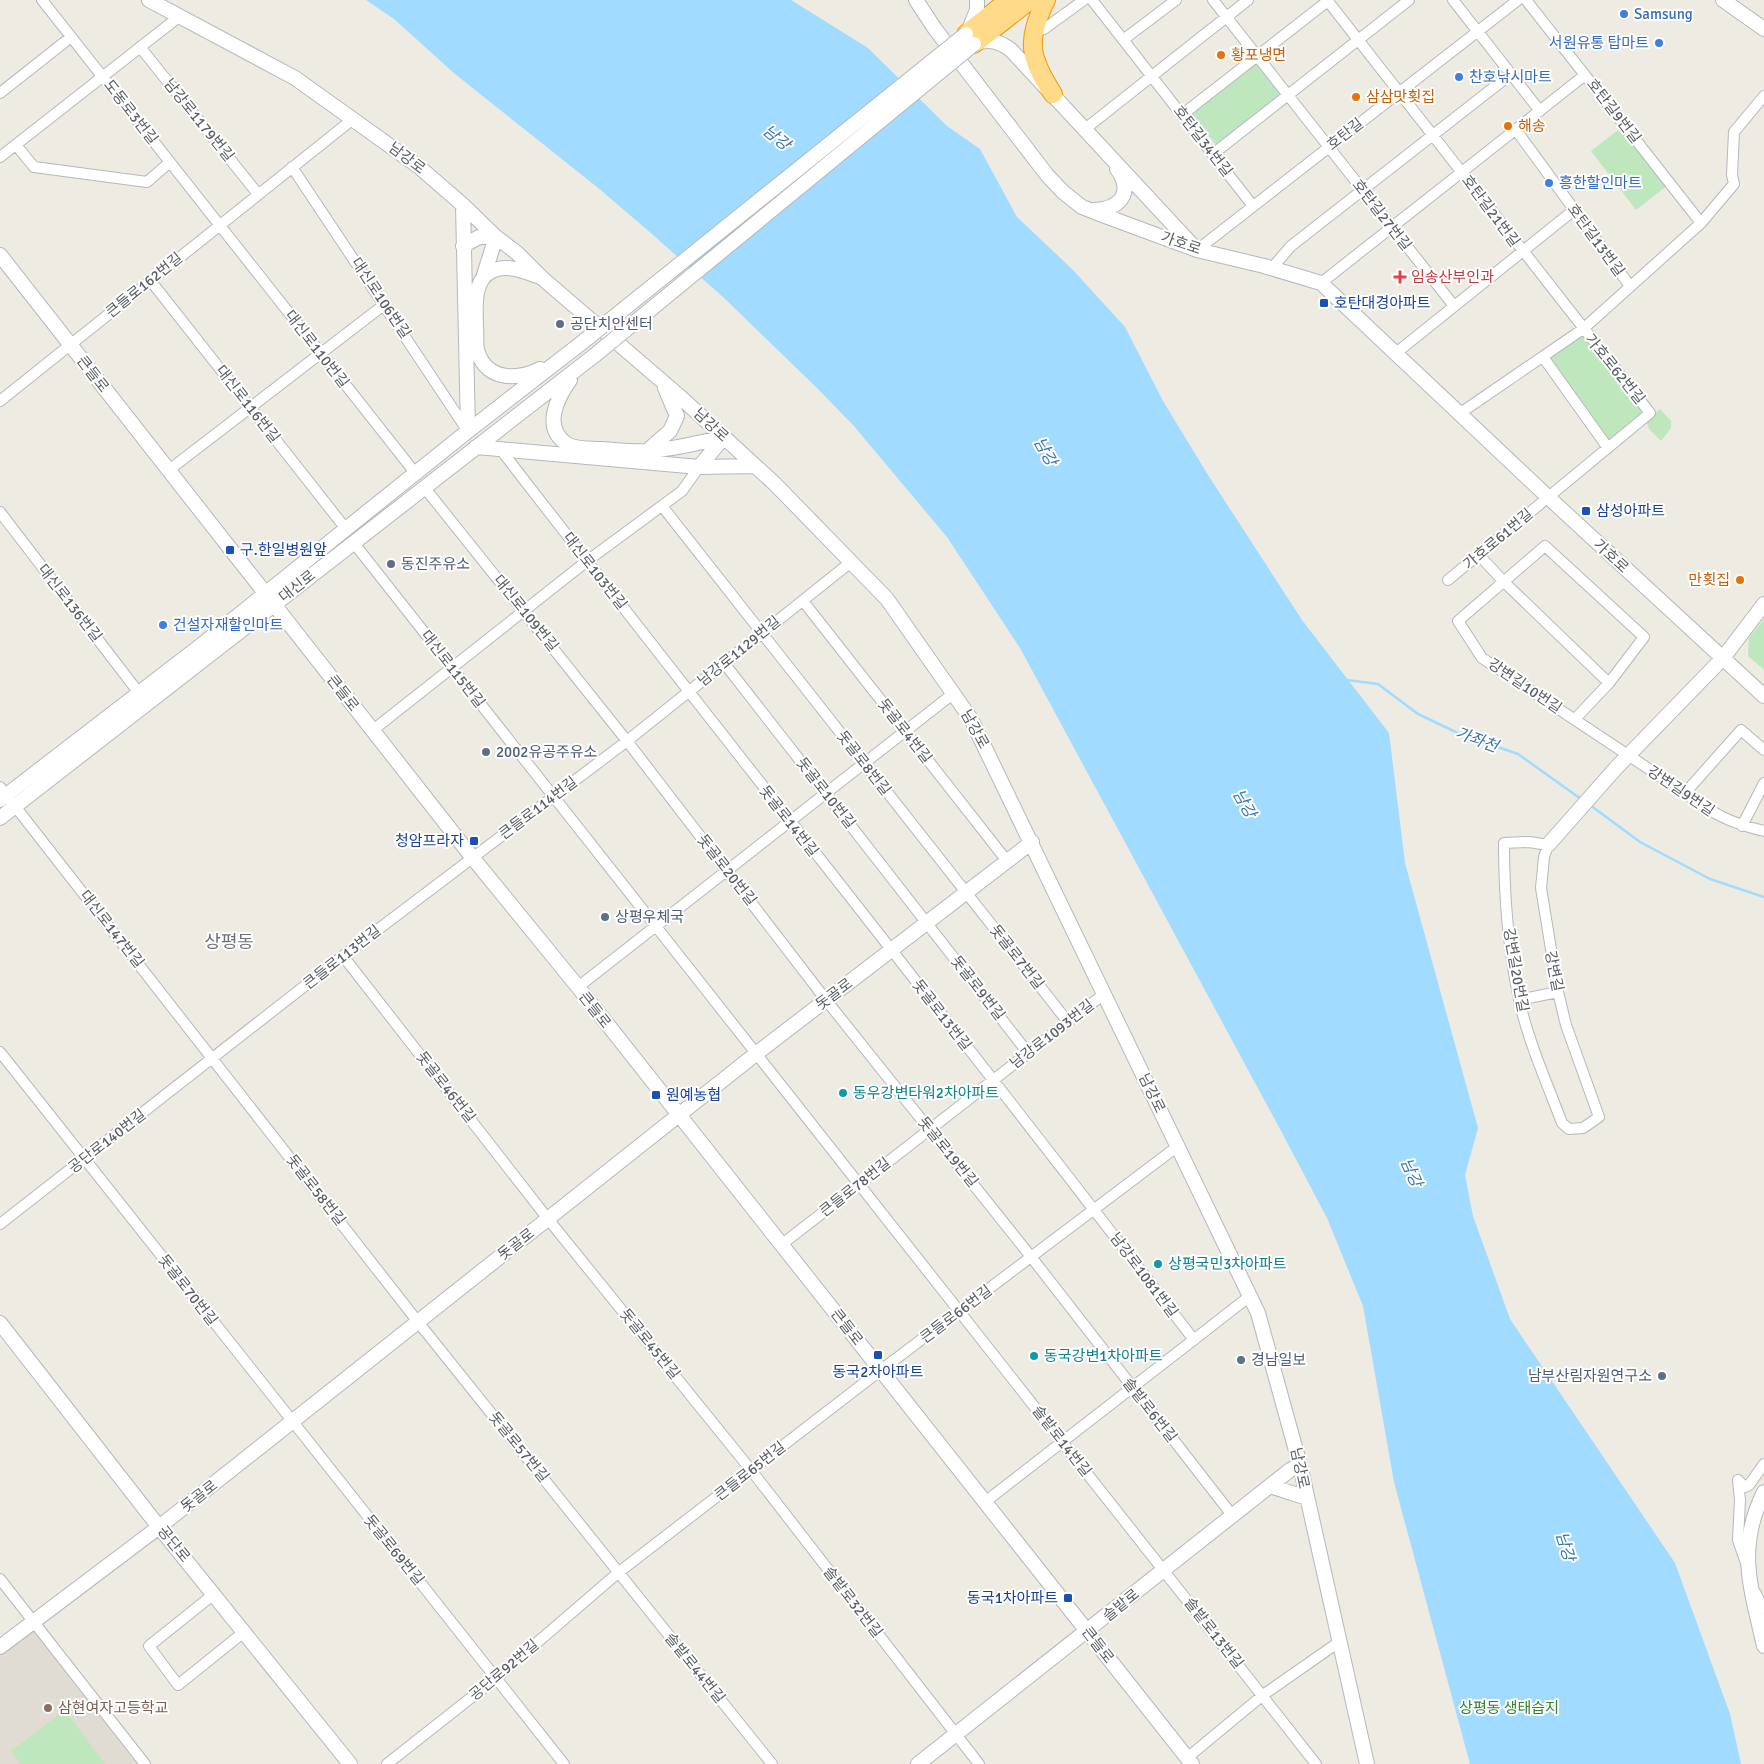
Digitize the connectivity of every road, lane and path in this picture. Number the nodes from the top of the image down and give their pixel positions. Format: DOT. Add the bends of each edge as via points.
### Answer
graph roads {
  1 [pos="42,0"];
  2 [pos="149,0"];
  3 [pos="907,0"];
  4 [pos="916,0"];
  5 [pos="977,0"];
  6 [pos="1009,0"];
  7 [pos="1030,0"];
  8 [pos="1046,0"];
  9 [pos="1084,0"];
  10 [pos="1092,0"];
  11 [pos="1176,0"];
  12 [pos="1213,0"];
  13 [pos="1248,0"];
  14 [pos="1328,0"];
  15 [pos="1409,0"];
  16 [pos="1453,0"];
  17 [pos="1518,0"];
  18 [pos="1526,0"];
  19 [pos="1723,0"];
  20 [pos="180,16"];
  21 [pos="1227,17"];
  22 [pos="935,29"];
  23 [pos="1764,29"];
  24 [pos="1034,32"];
  25 [pos="1478,32"];
  26 [pos="71,37"];
  27 [pos="970,39"];
  28 [pos="1123,40"];
  29 [pos="1358,40"];
  30 [pos="140,47"];
  31 [pos="1258,56"];
  32 [pos="1511,74"];
  33 [pos="1585,75"];
  34 [pos="103,76"];
  35 [pos="1152,76"];
  36 [pos="1399,92"];
  37 [pos="0,93"];
  38 [pos="1052,94"];
  39 [pos="1288,95"];
  40 [pos="1764,96"];
  41 [pos="1540,111"];
  42 [pos="1183,114"];
  43 [pos="352,119"];
  44 [pos="1084,129"];
  45 [pos="1516,130"];
  46 [pos="1432,135"];
  47 [pos="1099,144"];
  48 [pos="16,145"];
  49 [pos="1328,147"];
  50 [pos="1213,154"];
  51 [pos="0,158"];
  52 [pos="170,162"];
  53 [pos="292,167"];
  54 [pos="1462,173"];
  55 [pos="1362,189"];
  56 [pos="258,194"];
  57 [pos="463,205"];
  58 [pos="1253,206"];
  59 [pos="1091,210"];
  60 [pos="1574,210"];
  61 [pos="1701,223"];
  62 [pos="219,225"];
  63 [pos="1392,228"];
  64 [pos="496,237"];
  65 [pos="466,245"];
  66 [pos="1196,250"];
  67 [pos="1521,251"];
  68 [pos="0,255"];
  69 [pos="1272,268"];
  70 [pos="483,278"];
  71 [pos="542,278"];
  72 [pos="150,280"];
  73 [pos="1321,283"];
  74 [pos="1630,286"];
  75 [pos="385,304"];
  76 [pos="1454,306"];
  77 [pos="1583,329"];
  78 [pos="69,344"];
  79 [pos="321,353"];
  80 [pos="1396,353"];
  81 [pos="562,357"];
  82 [pos="1543,357"];
  83 [pos="580,367"];
  84 [pos="663,383"];
  85 [pos="0,401"];
  86 [pos="251,408"];
  87 [pos="1459,414"];
  88 [pos="468,431"];
  89 [pos="724,437"];
  90 [pos="476,447"];
  91 [pos="1608,448"];
  92 [pos="502,450"];
  93 [pos="647,451"];
  94 [pos="755,466"];
  95 [pos="699,467"];
  96 [pos="169,470"];
  97 [pos="416,474"];
  98 [pos="424,487"];
  99 [pos="1548,497"];
  100 [pos="662,506"];
  101 [pos="0,512"];
  102 [pos="346,529"];
  103 [pos="353,542"];
  104 [pos="1479,554"];
  105 [pos="587,561"];
  106 [pos="851,562"];
  107 [pos="1448,580"];
  108 [pos="1504,582"];
  109 [pos="270,598"];
  110 [pos="803,601"];
  111 [pos="1764,604"];
  112 [pos="524,611"];
  113 [pos="762,633"];
  114 [pos="1723,658"];
  115 [pos="724,663"];
  116 [pos="453,668"];
  117 [pos="1609,683"];
  118 [pos="688,692"];
  119 [pos="139,693"];
  120 [pos="954,693"];
  121 [pos="1764,696"];
  122 [pos="1575,720"];
  123 [pos="373,730"];
  124 [pos="905,731"];
  125 [pos="627,741"];
  126 [pos="1764,750"];
  127 [pos="1628,756"];
  128 [pos="864,763"];
  129 [pos="1764,784"];
  130 [pos="826,793"];
  131 [pos="1685,793"];
  132 [pos="553,796"];
  133 [pos="6,798"];
  134 [pos="0,818"];
  135 [pos="790,821"];
  136 [pos="1742,826"];
  137 [pos="1764,831"];
  138 [pos="1032,842"];
  139 [pos="1548,845"];
  140 [pos="472,857"];
  141 [pos="1007,861"];
  142 [pos="727,870"];
  143 [pos="966,893"];
  144 [pos="927,923"];
  145 [pos="656,926"];
  146 [pos="891,950"];
  147 [pos="343,956"];
  148 [pos="578,987"];
  149 [pos="1558,992"];
  150 [pos="1104,994"];
  151 [pos="826,1000"];
  152 [pos="1519,1000"];
  153 [pos="1068,1022"];
  154 [pos="0,1052"];
  155 [pos="757,1053"];
  156 [pos="1028,1053"];
  157 [pos="213,1057"];
  158 [pos="993,1080"];
  159 [pos="678,1116"];
  160 [pos="1599,1117"];
  161 [pos="930,1129"];
  162 [pos="1178,1146"];
  163 [pos="85,1158"];
  164 [pos="860,1184"];
  165 [pos="1095,1210"];
  166 [pos="548,1219"];
  167 [pos="0,1224"];
  168 [pos="781,1245"];
  169 [pos="1032,1258"];
  170 [pos="1250,1296"];
  171 [pos="960,1311"];
  172 [pos="418,1322"];
  173 [pos="0,1323"];
  174 [pos="1194,1340"];
  175 [pos="881,1370"];
  176 [pos="1132,1387"];
  177 [pos="291,1422"];
  178 [pos="1062,1442"];
  179 [pos="1764,1464"];
  180 [pos="1300,1466"];
  181 [pos="751,1470"];
  182 [pos="1270,1486"];
  183 [pos="1764,1492"];
  184 [pos="1306,1498"];
  185 [pos="985,1502"];
  186 [pos="1232,1515"];
  187 [pos="160,1527"];
  188 [pos="1164,1570"];
  189 [pos="619,1572"];
  190 [pos="1748,1572"];
  191 [pos="0,1579"];
  192 [pos="214,1594"];
  193 [pos="1764,1609"];
  194 [pos="33,1621"];
  195 [pos="244,1632"];
  196 [pos="1087,1632"];
  197 [pos="1339,1642"];
  198 [pos="1764,1646"];
  199 [pos="0,1647"];
  200 [pos="496,1678"];
  201 [pos="1263,1695"];
  202 [pos="955,1734"];
  203 [pos="1189,1761"];
  204 [pos="145,1764"];
  205 [pos="350,1764"];
  206 [pos="387,1764"];
  207 [pos="564,1764"];
  208 [pos="772,1764"];
  209 [pos="918,1764"];
  210 [pos="979,1764"];
  211 [pos="1316,1764"];
  212 [pos="1367,1764"];
  1 -- 26 [label="street, 도동로3번길"];
  2 -- 20 [label="street, 남강로"];
  3 -- 22 [label="street, 가호로"];
  4 -- 22 [label="street, 가호로"];
  5 -- 27 [label="street"];
  6 -- 27 [label="highway"];
  7 -- 27 [label="highway"];
  8 -- 24 [label="highway"];
  9 -- 24 [label="street" via="1044,29"];
  10 -- 28 [label="street, 호탄길34번길"];
  11 -- 28 [label="street"];
  12 -- 21 [label="street, 호탄길27번길"];
  13 -- 21 [label="street"];
  14 -- 29 [label="street, 호탄길21번길"];
  14 -- 31 [label="street"];
  15 -- 29 [label="street"];
  16 -- 25 [label="street"];
  17 -- 25 [label="street, 호탄길"];
  18 -- 33 [label="street, 호탄길9번길"];
  19 -- 23 [label="street"];
  20 -- 30 [label="street"];
  20 -- 43 [label="street, 남강로" via="295,78"];
  21 -- 31 [label="street, 호탄길27번길"];
  21 -- 35 [label="street"];
  22 -- 59 [label="street, 가호로" via="1047,175 1063,192"];
  24 -- 38 [label="highway" via="1033,56"];
  25 -- 32 [label="street"];
  25 -- 36 [label="street, 호탄길"];
  26 -- 34 [label="street, 도동로3번길"];
  26 -- 37 [label="street"];
  27 -- 38 [label="street" via="1000,42 1012,50"];
  27 -- 81 [label="street, 대신로, bridge"];
  27 -- 83 [label="street, 대신로, bridge"];
  28 -- 35 [label="street, 호탄길34번길"];
  29 -- 36 [label="street, 호탄길21번길"];
  29 -- 39 [label="street"];
  30 -- 34 [label="street"];
  30 -- 56 [label="street, 남강로1179번길"];
  31 -- 39 [label="street, 호탄길27번길"];
  31 -- 42 [label="street"];
  32 -- 41 [label="street"];
  32 -- 46 [label="street"];
  33 -- 41 [label="street"];
  33 -- 61 [label="street, 호탄길9번길"];
  34 -- 48 [label="street"];
  34 -- 52 [label="street, 도동로3번길"];
  35 -- 42 [label="street, 호탄길34번길"];
  35 -- 44 [label="street"];
  36 -- 46 [label="street, 호탄길21번길"];
  36 -- 49 [label="street, 호탄길"];
  38 -- 44 [label="street"];
  39 -- 49 [label="street, 호탄길27번길"];
  39 -- 50 [label="street"];
  40 -- 61 [label="street" via="1734,132 1734,184"];
  41 -- 45 [label="street"];
  42 -- 50 [label="street, 호탄길34번길"];
  43 -- 53 [label="street"];
  43 -- 57 [label="street, 남강로" via="418,166"];
  44 -- 47 [label="street"];
  45 -- 54 [label="street"];
  45 -- 60 [label="street, 호탄길13번길"];
  46 -- 54 [label="street, 호탄길21번길"];
  46 -- 55 [label="street"];
  47 -- 59 [label="street" via="1122,176 1124,196 1106,210"];
  47 -- 66 [label="street"];
  48 -- 51 [label="street"];
  48 -- 52 [label="street" via="34,167 147,182"];
  49 -- 55 [label="street, 호탄길27번길"];
  49 -- 58 [label="street, 호탄길"];
  50 -- 58 [label="street, 호탄길34번길"];
  52 -- 62 [label="street, 도동로3번길"];
  53 -- 56 [label="street"];
  53 -- 75 [label="street, 대신로106번길"];
  54 -- 63 [label="street"];
  54 -- 67 [label="street, 호탄길21번길"];
  55 -- 63 [label="street, 호탄길27번길"];
  55 -- 69 [label="street" via="1291,246"];
  56 -- 62 [label="street"];
  57 -- 64 [label="street, 남강로"];
  57 -- 65 [label="street"];
  58 -- 66 [label="street, 호탄길"];
  59 -- 66 [label="street, 가호로"];
  60 -- 67 [label="street"];
  60 -- 74 [label="street, 호탄길13번길"];
  61 -- 74 [label="street"];
  62 -- 72 [label="street, 큰들로162번길"];
  62 -- 79 [label="street, 대신로110번길"];
  63 -- 73 [label="street"];
  63 -- 76 [label="street, 호탄길27번길"];
  64 -- 65 [label="street" via="479,237"];
  64 -- 70 [label="street"];
  64 -- 71 [label="street, 남강로"];
  65 -- 70 [label="street" via="478,247 483,256"];
  65 -- 88 [label="street"];
  66 -- 69 [label="street, 가호로"];
  67 -- 76 [label="street"];
  67 -- 77 [label="street, 호탄길21번길"];
  68 -- 78 [label="street, 큰들로"];
  69 -- 73 [label="street, 가호로"];
  70 -- 71 [label="street" via="492,270 514,268"];
  70 -- 81 [label="street" via="476,294 477,352 488,369 500,376 526,375"];
  71 -- 84 [label="street, 남강로"];
  72 -- 78 [label="street, 큰들로162번길"];
  72 -- 86 [label="street, 대신로116번길"];
  73 -- 80 [label="street, 가호로"];
  74 -- 77 [label="street"];
  75 -- 79 [label="street"];
  75 -- 88 [label="street, 대신로106번길"];
  76 -- 80 [label="street"];
  77 -- 82 [label="street"];
  77 -- 91 [label="street, 가호로62번길" via="1650,413"];
  78 -- 85 [label="street, 큰들로162번길"];
  78 -- 96 [label="street, 큰들로"];
  79 -- 86 [label="street"];
  79 -- 97 [label="street, 대신로110번길"];
  80 -- 87 [label="street, 가호로"];
  81 -- 88 [label="street, 대신로"];
  82 -- 87 [label="street"];
  82 -- 91 [label="street"];
  83 -- 90 [label="street, 대신로"];
  83 -- 93 [label="street" via="556,402 554,425 560,436 567,444 578,448"];
  84 -- 89 [label="street, 남강로"];
  84 -- 93 [label="street" via="677,416 670,431"];
  86 -- 96 [label="street"];
  86 -- 102 [label="street, 대신로116번길"];
  87 -- 99 [label="street, 가호로"];
  88 -- 97 [label="street, 대신로"];
  89 -- 93 [label="street"];
  89 -- 94 [label="street, 남강로"];
  89 -- 95 [label="street"];
  90 -- 92 [label="street"];
  90 -- 98 [label="street, 대신로"];
  91 -- 99 [label="street, 가호로62번길"];
  92 -- 95 [label="street"];
  92 -- 105 [label="street, 대신로103번길"];
  94 -- 95 [label="street"];
  94 -- 106 [label="street, 남강로"];
  95 -- 100 [label="street" via="682,491"];
  96 -- 109 [label="street, 큰들로"];
  97 -- 102 [label="street, 대신로"];
  98 -- 103 [label="street, 대신로"];
  98 -- 112 [label="street, 대신로109번길"];
  99 -- 104 [label="street, 가호로61번길"];
  99 -- 114 [label="street, 가호로"];
  100 -- 105 [label="street"];
  100 -- 113 [label="street, 돗골로8번길"];
  101 -- 119 [label="street, 대신로136번길"];
  102 -- 109 [label="street, 대신로"];
  103 -- 109 [label="street, 대신로"];
  103 -- 116 [label="street, 대신로115번길"];
  104 -- 107 [label="street, 가호로61번길"];
  104 -- 108 [label="street"];
  105 -- 112 [label="street"];
  105 -- 118 [label="street, 대신로103번길"];
  106 -- 110 [label="street, 남강로1129번길"];
  106 -- 120 [label="street, 남강로" via="887,599"];
  108 -- 117 [label="street"];
  108 -- 117 [label="street, 강변길10번길" via="1545,546 1644,637"];
  108 -- 122 [label="street, 강변길10번길" via="1458,621 1482,658"];
  109 -- 119 [label="street, 대신로"];
  109 -- 123 [label="street, 큰들로"];
  109 -- 133 [label="street, 대신로"];
  110 -- 113 [label="street, 남강로1129번길"];
  110 -- 124 [label="street, 돗골로4번길"];
  111 -- 114 [label="street"];
  112 -- 116 [label="street"];
  112 -- 125 [label="street, 대신로109번길"];
  113 -- 115 [label="street, 남강로1129번길"];
  113 -- 128 [label="street, 돗골로8번길"];
  114 -- 121 [label="street, 가호로"];
  114 -- 127 [label="street"];
  115 -- 118 [label="street, 남강로1129번길"];
  115 -- 130 [label="street, 돗골로10번길"];
  116 -- 123 [label="street"];
  116 -- 132 [label="street, 대신로115번길"];
  117 -- 122 [label="street"];
  118 -- 125 [label="street, 남강로1129번길"];
  118 -- 135 [label="street, 돗골로14번길"];
  119 -- 133 [label="street, 대신로"];
  120 -- 124 [label="street"];
  120 -- 138 [label="street, 남강로" via="971,718"];
  122 -- 127 [label="street, 강변길10번길"];
  123 -- 140 [label="street, 큰들로"];
  124 -- 128 [label="street"];
  124 -- 141 [label="street, 돗골로4번길"];
  125 -- 132 [label="street, 큰들로114번길"];
  125 -- 142 [label="street, 돗골로20번길"];
  126 -- 131 [label="street" via="1741,730"];
  127 -- 131 [label="street, 강변길9번길"];
  127 -- 139 [label="street, 강변길"];
  128 -- 130 [label="street"];
  128 -- 143 [label="street, 돗골로8번길"];
  129 -- 136 [label="street"];
  130 -- 135 [label="street"];
  130 -- 144 [label="street, 돗골로10번길"];
  131 -- 136 [label="street, 강변길9번길" via="1712,814"];
  132 -- 140 [label="street, 큰들로114번길"];
  132 -- 145 [label="street, 대신로115번길"];
  133 -- 134 [label="street, 대신로"];
  133 -- 157 [label="street, 대신로147번길"];
  135 -- 142 [label="street"];
  135 -- 146 [label="street, 돗골로14번길"];
  136 -- 137 [label="street, 강변길9번길"];
  138 -- 141 [label="street, 돗골로"];
  138 -- 150 [label="street, 남강로"];
  139 -- 149 [label="street, 강변길" via="1541,888"];
  139 -- 152 [label="street, 강변길20번길" via="1504,843 1505,903"];
  140 -- 147 [label="street, 큰들로113번길"];
  140 -- 148 [label="street, 큰들로"];
  141 -- 143 [label="street, 돗골로"];
  142 -- 145 [label="street"];
  142 -- 151 [label="street, 돗골로20번길"];
  143 -- 144 [label="street, 돗골로"];
  143 -- 153 [label="street, 돗골로7번길"];
  144 -- 146 [label="street, 돗골로"];
  144 -- 156 [label="street, 돗골로9번길"];
  145 -- 148 [label="street"];
  145 -- 155 [label="street, 대신로115번길"];
  146 -- 151 [label="street, 돗골로"];
  146 -- 158 [label="street, 돗골로13번길"];
  147 -- 157 [label="street, 큰들로113번길"];
  147 -- 166 [label="street, 돗골로46번길"];
  148 -- 159 [label="street, 큰들로"];
  149 -- 152 [label="street"];
  149 -- 160 [label="street, 강변길" via="1566,1025"];
  150 -- 153 [label="street, 남강로1093번길"];
  150 -- 162 [label="street, 남강로"];
  151 -- 155 [label="street, 돗골로"];
  151 -- 161 [label="street, 돗골로19번길"];
  152 -- 160 [label="street, 강변길20번길" via="1562,1123 1569,1129 1583,1128"];
  153 -- 156 [label="street, 남강로1093번길"];
  154 -- 163 [label="street, 돗골로70번길"];
  155 -- 159 [label="street, 돗골로"];
  155 -- 164 [label="street, 솔밭로14번길"];
  156 -- 158 [label="street, 남강로1093번길"];
  157 -- 163 [label="street, 공단로140번길"];
  157 -- 172 [label="street, 돗골로58번길"];
  158 -- 161 [label="street, 남강로1093번길"];
  158 -- 165 [label="street, 돗골로13번길"];
  159 -- 166 [label="street, 돗골로"];
  159 -- 168 [label="street, 큰들로"];
  161 -- 164 [label="street, 큰들로78번길"];
  161 -- 169 [label="street, 돗골로19번길"];
  162 -- 165 [label="street"];
  162 -- 170 [label="street, 남강로"];
  163 -- 167 [label="street, 공단로140번길"];
  163 -- 177 [label="street, 돗골로70번길"];
  164 -- 168 [label="street, 큰들로78번길"];
  164 -- 171 [label="street, 솔밭로14번길"];
  165 -- 169 [label="street"];
  165 -- 174 [label="street, 남강로1081번길"];
  166 -- 172 [label="street, 돗골로"];
  166 -- 181 [label="street, 돗골로45번길"];
  168 -- 175 [label="street, 큰들로"];
  169 -- 171 [label="street, 큰들로66번길"];
  169 -- 176 [label="street, 솔밭로6번길"];
  170 -- 174 [label="street"];
  170 -- 180 [label="street, 남강로" via="1258,1313"];
  171 -- 175 [label="street, 큰들로66번길"];
  171 -- 178 [label="street, 솔밭로14번길"];
  172 -- 177 [label="street, 돗골로"];
  172 -- 189 [label="street, 돗골로57번길"];
  173 -- 187 [label="street, 공단로"];
  174 -- 176 [label="street"];
  175 -- 181 [label="street, 큰들로65번길"];
  175 -- 185 [label="street, 큰들로"];
  176 -- 178 [label="street"];
  176 -- 186 [label="street, 솔밭로6번길"];
  177 -- 187 [label="street, 돗골로"];
  177 -- 200 [label="street, 돗골로69번길"];
  178 -- 185 [label="street"];
  178 -- 188 [label="street, 솔밭로14번길"];
  179 -- 190 [label="street" via="1749,1485 1745,1487 1738,1480 1738,1540"];
  180 -- 182 [label="street, 솔밭로"];
  180 -- 184 [label="street, 남강로"];
  181 -- 189 [label="street, 큰들로65번길"];
  181 -- 202 [label="street, 솔밭로32번길"];
  182 -- 184 [label="street"];
  182 -- 186 [label="street, 솔밭로"];
  183 -- 190 [label="street" via="1750,1531"];
  184 -- 197 [label="street, 남강로"];
  185 -- 196 [label="street, 큰들로"];
  186 -- 188 [label="street, 솔밭로"];
  187 -- 192 [label="street, 공단로"];
  187 -- 194 [label="street, 돗골로"];
  188 -- 196 [label="street, 솔밭로"];
  188 -- 201 [label="street, 솔밭로13번길"];
  189 -- 200 [label="street, 공단로92번길"];
  189 -- 208 [label="street, 솔밭로44번길"];
  190 -- 193 [label="street"];
  190 -- 198 [label="street"];
  191 -- 194 [label="street"];
  192 -- 195 [label="street, 공단로"];
  192 -- 195 [label="street" via="149,1646 178,1685"];
  194 -- 199 [label="street, 돗골로"];
  194 -- 204 [label="street"];
  195 -- 205 [label="street, 공단로"];
  196 -- 202 [label="street, 솔밭로"];
  196 -- 203 [label="street, 큰들로"];
  197 -- 201 [label="street"];
  197 -- 212 [label="street, 남강로"];
  200 -- 206 [label="street, 공단로92번길"];
  200 -- 207 [label="street, 돗골로69번길"];
  201 -- 203 [label="street"];
  201 -- 211 [label="street, 솔밭로13번길"];
  202 -- 209 [label="street, 솔밭로"];
  202 -- 210 [label="street, 솔밭로32번길"];
}
